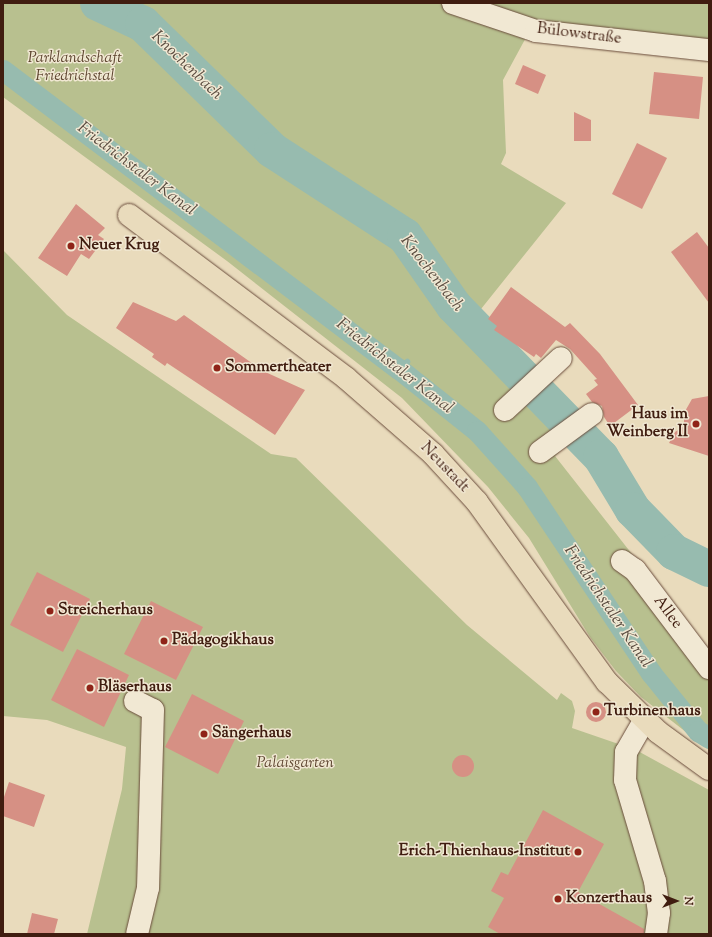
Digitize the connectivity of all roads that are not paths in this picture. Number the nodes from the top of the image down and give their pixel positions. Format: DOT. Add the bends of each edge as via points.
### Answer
graph roads {
  1 [pos="453,3"];
  2 [pos="709,50"];
  3 [pos="129,215"];
  4 [pos="561,358"];
  5 [pos="505,410"];
  6 [pos="585,419"];
  7 [pos="540,452"];
  8 [pos="622,561"];
  9 [pos="709,668"];
  10 [pos="134,701"];
  11 [pos="644,720"];
  12 [pos="709,769"];
  13 [pos="137,934"];
  14 [pos="656,934"];
  1 -- 2 [label="street, Bülowstraße" via="536,31"];
  3 -- 11 [label="main road, Neustadt" via="346,378 433,454 477,502 607,682"];
  4 -- 5 [label="street"];
  6 -- 7 [label="street"];
  8 -- 9 [label="street, Allee" via="635,570"];
  10 -- 13 [label="street" via="153,710 148,888"];
  11 -- 12 [label="main road, Neustadt" via="688,757"];
  11 -- 14 [label="street" via="626,752 625,780 655,881 659,913"];
}
